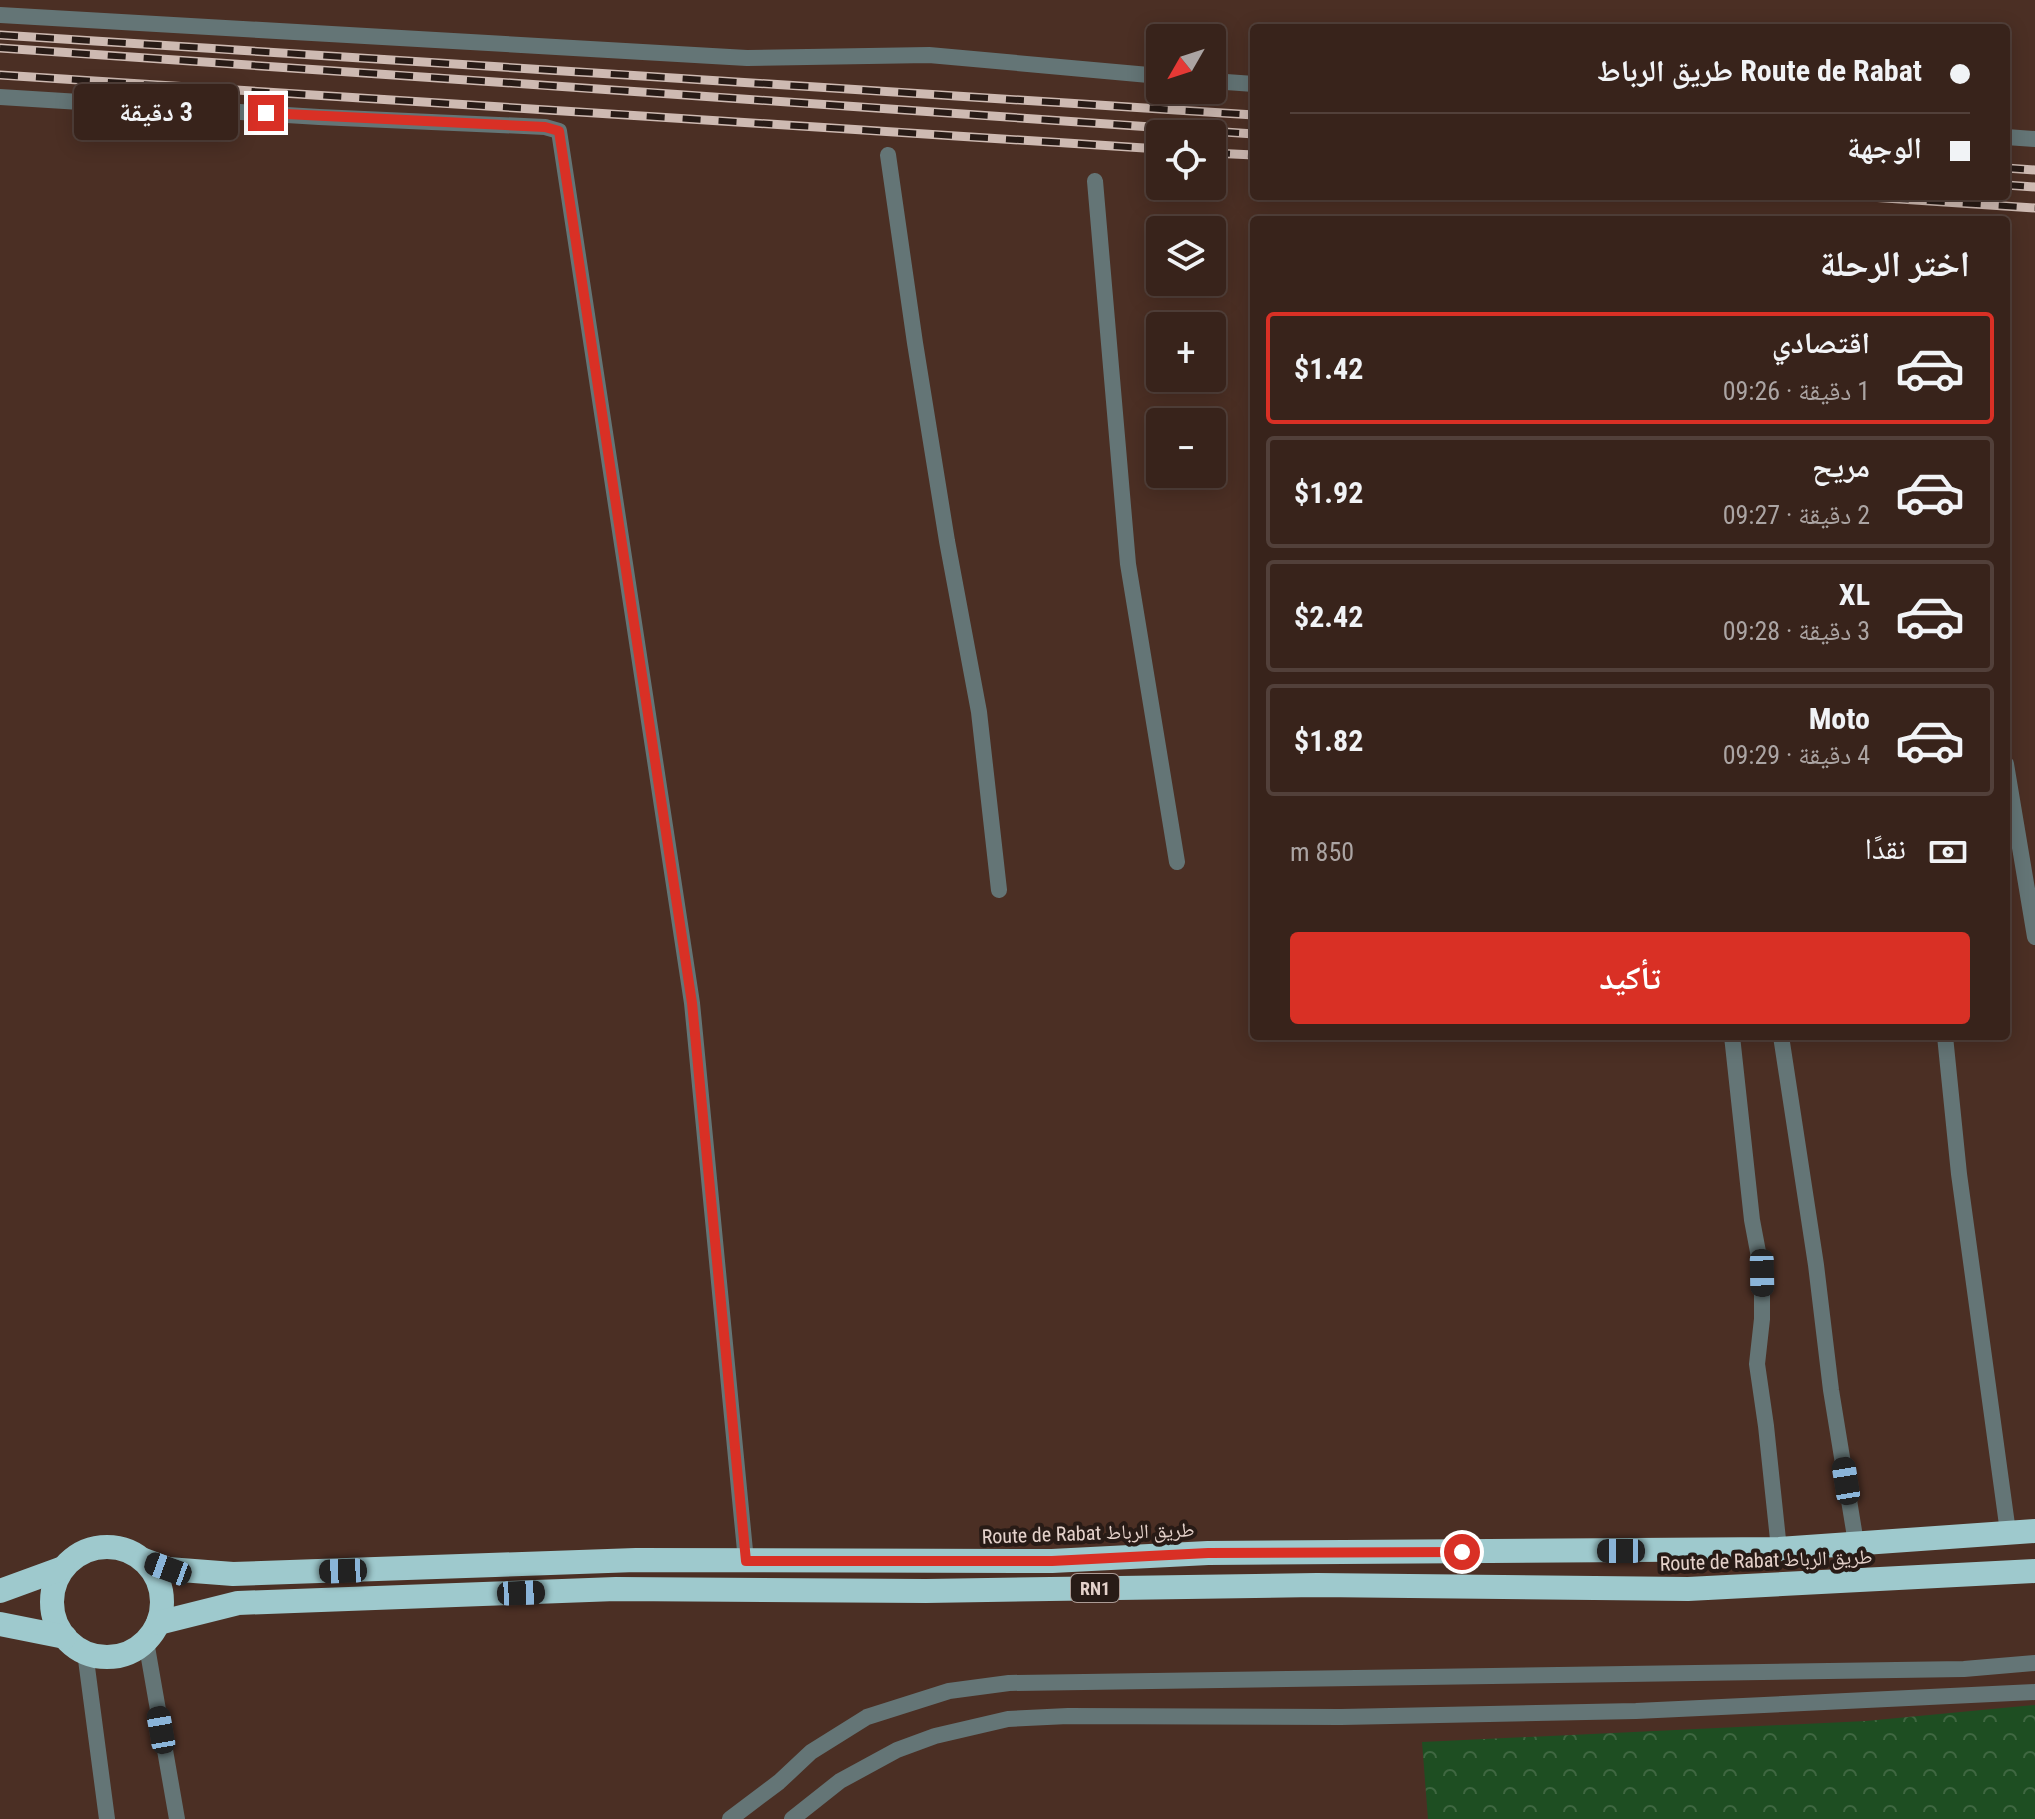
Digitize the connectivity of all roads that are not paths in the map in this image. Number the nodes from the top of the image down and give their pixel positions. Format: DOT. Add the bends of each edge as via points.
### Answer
graph roads {
  1 [pos="0,15"];
  2 [pos="1146,75"];
  3 [pos="1226,82"];
  4 [pos="1250,84"];
  5 [pos="0,97"];
  6 [pos="2010,137"];
  7 [pos="2035,139"];
  8 [pos="888,155"];
  9 [pos="1095,181"];
  10 [pos="2010,788"];
  11 [pos="1177,862"];
  12 [pos="999,890"];
  13 [pos="2035,937"];
  14 [pos="1732,1040"];
  15 [pos="1782,1040"];
  16 [pos="1945,1040"];
  17 [pos="2035,1531"];
  18 [pos="2008,1532"];
  19 [pos="1856,1543"];
  20 [pos="1779,1549"];
  21 [pos="144,1560"];
  22 [pos="746,1561"];
  23 [pos="63,1568"];
  24 [pos="2035,1571"];
  25 [pos="2009,1572"];
  26 [pos="0,1591"];
  27 [pos="0,1624"];
  28 [pos="152,1632"];
  29 [pos="65,1637"];
  30 [pos="85,1652"];
  31 [pos="2035,1663"];
  32 [pos="2035,1692"];
  33 [pos="107,1819"];
  34 [pos="177,1819"];
  35 [pos="730,1819"];
  36 [pos="792,1819"];
  1 -- 2 [label="street" via="747,58 929,55"];
  3 -- 4 [label="street"];
  5 -- 22 [label="street" via="559,131 692,1003"];
  6 -- 7 [label="street"];
  8 -- 12 [label="street" via="947,541 979,712"];
  9 -- 11 [label="street" via="1128,564"];
  10 -- 13 [label="street"];
  14 -- 20 [label="street" via="1762,1273 1757,1364"];
  15 -- 19 [label="street"];
  16 -- 18 [label="street"];
  17 -- 18 [label="highway, Route de Rabat طريق الرباط / RN1"];
  18 -- 19 [label="highway, Route de Rabat طريق الرباط / RN1"];
  18 -- 25 [label="highway"];
  19 -- 20 [label="highway, Route de Rabat طريق الرباط / RN1"];
  20 -- 22 [label="highway, Route de Rabat طريق الرباط / RN1"];
  21 -- 22 [label="highway, Route de Rabat طريق الرباط / RN1" via="168,1569 233,1574"];
  21 -- 23 [label="highway, RN1" via="129,1551 92,1548"];
  21 -- 28 [label="highway" via="161,1589 162,1606"];
  23 -- 26 [label="highway, RN1"];
  23 -- 29 [label="highway" via="52,1603"];
  24 -- 25 [label="highway, Route de Rabat طريق الرباط / RN1"];
  25 -- 28 [label="highway, Route de Rabat طريق الرباط / RN1" via="1688,1589 616,1589 238,1603"];
  27 -- 29 [label="highway"];
  28 -- 30 [label="highway, RN1" via="132,1651 117,1656"];
  28 -- 34 [label="street"];
  29 -- 30 [label="highway"];
  30 -- 33 [label="street"];
  31 -- 35 [label="street" via="1964,1669 1009,1683 949,1691 867,1717 811,1752"];
  32 -- 36 [label="street" via="1636,1711 1008,1719 897,1750 840,1781"];
}
